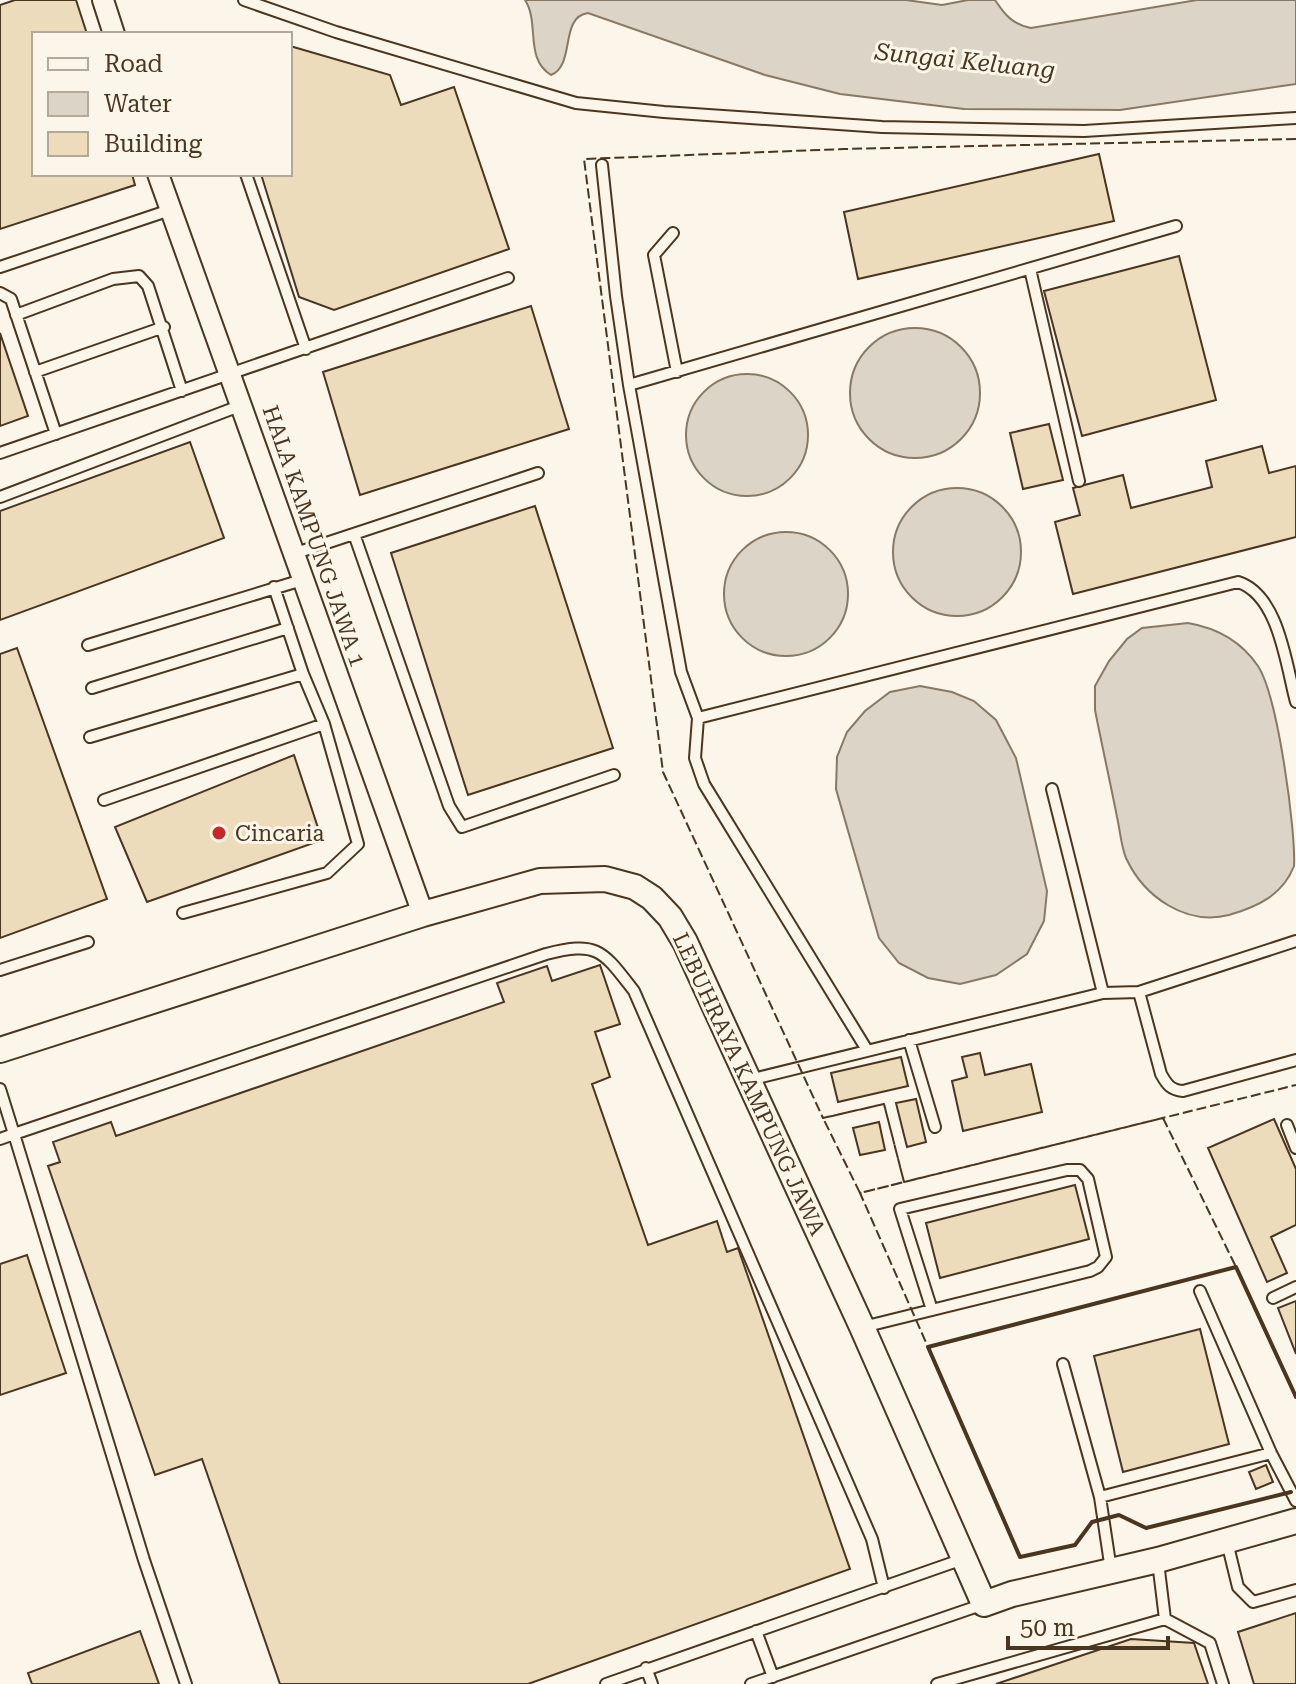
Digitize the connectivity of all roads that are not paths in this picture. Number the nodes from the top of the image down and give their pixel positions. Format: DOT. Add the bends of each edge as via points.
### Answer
graph roads {
  1 [pos="103,0"];
  2 [pos="244,0"];
  3 [pos="113,32"];
  4 [pos="1296,118"];
  5 [pos="602,165"];
  6 [pos="159,176"];
  7 [pos="247,176"];
  8 [pos="170,210"];
  9 [pos="1176,226"];
  10 [pos="673,233"];
  11 [pos="0,267"];
  12 [pos="1030,269"];
  13 [pos="508,278"];
  14 [pos="0,293"];
  15 [pos="16,315"];
  16 [pos="164,327"];
  17 [pos="306,349"];
  18 [pos="35,372"];
  19 [pos="677,372"];
  20 [pos="232,375"];
  21 [pos="629,385"];
  22 [pos="182,391"];
  23 [pos="242,405"];
  24 [pos="56,434"];
  25 [pos="0,453"];
  26 [pos="538,473"];
  27 [pos="1079,481"];
  28 [pos="0,497"];
  29 [pos="354,534"];
  30 [pos="293,554"];
  31 [pos="302,580"];
  32 [pos="274,587"];
  33 [pos="288,628"];
  34 [pos="88,645"];
  35 [pos="303,674"];
  36 [pos="92,688"];
  37 [pos="1296,702"];
  38 [pos="698,718"];
  39 [pos="324,724"];
  40 [pos="90,737"];
  41 [pos="614,775"];
  42 [pos="1052,789"];
  43 [pos="104,800"];
  44 [pos="183,913"];
  45 [pos="423,914"];
  46 [pos="1296,941"];
  47 [pos="88,942"];
  48 [pos="0,970"];
  49 [pos="1139,992"];
  50 [pos="1103,993"];
  51 [pos="909,1040"];
  52 [pos="0,1050"];
  53 [pos="867,1050"];
  54 [pos="1296,1060"];
  55 [pos="749,1080"];
  56 [pos="0,1089"];
  57 [pos="1287,1125"];
  58 [pos="935,1127"];
  59 [pos="14,1134"];
  60 [pos="0,1139"];
  61 [pos="1296,1148"];
  62 [pos="1296,1287"];
  63 [pos="1200,1291"];
  64 [pos="1273,1298"];
  65 [pos="932,1310"];
  66 [pos="862,1327"];
  67 [pos="1063,1364"];
  68 [pos="1271,1453"];
  69 [pos="1100,1497"];
  70 [pos="1296,1501"];
  71 [pos="1296,1521"];
  72 [pos="1226,1540"];
  73 [pos="964,1559"];
  74 [pos="1158,1560"];
  75 [pos="1111,1570"];
  76 [pos="884,1588"];
  77 [pos="1296,1590"];
  78 [pos="984,1604"];
  79 [pos="1165,1619"];
  80 [pos="756,1631"];
  81 [pos="646,1668"];
  82 [pos="773,1677"];
  83 [pos="186,1684"];
  84 [pos="606,1684"];
  85 [pos="652,1684"];
  86 [pos="751,1684"];
  87 [pos="937,1684"];
  88 [pos="1223,1684"];
  1 -- 3 [label="street"];
  2 -- 4 [label="lane" via="576,103 882,127 1084,131"];
  5 -- 21 [label="lane"];
  6 -- 8 [label="street, HALA KAMPUNG JAWA 1"];
  7 -- 17 [label="lane"];
  8 -- 11 [label="lane"];
  8 -- 20 [label="street, HALA KAMPUNG JAWA 1"];
  9 -- 12 [label="lane"];
  10 -- 19 [label="lane" via="654,255"];
  12 -- 19 [label="lane"];
  12 -- 27 [label="lane"];
  13 -- 17 [label="lane"];
  14 -- 15 [label="lane" via="11,299"];
  15 -- 16 [label="lane" via="113,279 139,276"];
  15 -- 18 [label="lane"];
  16 -- 18 [label="lane"];
  16 -- 22 [label="lane"];
  17 -- 20 [label="lane"];
  18 -- 24 [label="lane"];
  19 -- 21 [label="lane"];
  20 -- 22 [label="lane"];
  20 -- 23 [label="street, HALA KAMPUNG JAWA 1"];
  21 -- 38 [label="lane" via="681,672"];
  22 -- 24 [label="lane"];
  23 -- 28 [label="lane"];
  23 -- 30 [label="street, HALA KAMPUNG JAWA 1"];
  24 -- 25 [label="lane"];
  26 -- 29 [label="lane"];
  29 -- 30 [label="lane"];
  29 -- 41 [label="lane" via="449,806 462,827"];
  30 -- 31 [label="street, HALA KAMPUNG JAWA 1"];
  31 -- 32 [label="lane"];
  31 -- 45 [label="street, HALA KAMPUNG JAWA 1"];
  32 -- 33 [label="lane"];
  32 -- 34 [label="lane"];
  33 -- 35 [label="lane"];
  33 -- 36 [label="lane"];
  35 -- 39 [label="lane"];
  35 -- 40 [label="lane"];
  37 -- 38 [label="lane" via="1274,621 1262,597 1238,582"];
  38 -- 53 [label="lane" via="695,758 704,784"];
  39 -- 43 [label="lane"];
  39 -- 44 [label="lane" via="358,844 327,873"];
  42 -- 50 [label="lane"];
  45 -- 52 [label="street, LEBUHRAYA KAMPUNG JAWA"];
  45 -- 55 [label="street, LEBUHRAYA KAMPUNG JAWA" via="540,881 605,879 635,887 670,917 685,942"];
  46 -- 49 [label="lane"];
  47 -- 48 [label="lane"];
  49 -- 50 [label="lane"];
  49 -- 54 [label="lane" via="1161,1074 1174,1090"];
  50 -- 51 [label="lane"];
  51 -- 53 [label="lane"];
  51 -- 58 [label="lane"];
  53 -- 55 [label="lane"];
  55 -- 66 [label="street, LEBUHRAYA KAMPUNG JAWA"];
  56 -- 59 [label="lane"];
  57 -- 61 [label="lane"];
  59 -- 60 [label="lane"];
  59 -- 76 [label="lane" via="546,954 591,948 611,961 634,991 872,1539"];
  59 -- 83 [label="lane"];
  62 -- 64 [label="lane"];
  63 -- 68 [label="lane"];
  65 -- 65 [label="lane" via="1098,1267 1106,1257 1088,1179 1080,1170 900,1209"];
  65 -- 66 [label="lane"];
  66 -- 73 [label="street, LEBUHRAYA KAMPUNG JAWA"];
  67 -- 69 [label="lane"];
  68 -- 69 [label="lane"];
  68 -- 70 [label="lane"];
  69 -- 75 [label="lane"];
  71 -- 72 [label="street"];
  72 -- 74 [label="street"];
  72 -- 77 [label="lane" via="1238,1587 1253,1602"];
  73 -- 76 [label="lane"];
  73 -- 78 [label="street, LEBUHRAYA KAMPUNG JAWA"];
  74 -- 75 [label="street"];
  74 -- 79 [label="lane"];
  75 -- 78 [label="street"];
  76 -- 80 [label="lane"];
  78 -- 82 [label="lane"];
  79 -- 87 [label="lane"];
  79 -- 88 [label="lane" via="1210,1643"];
  80 -- 81 [label="lane"];
  80 -- 82 [label="lane"];
  81 -- 84 [label="lane"];
  81 -- 85 [label="lane"];
  82 -- 86 [label="lane"];
}
